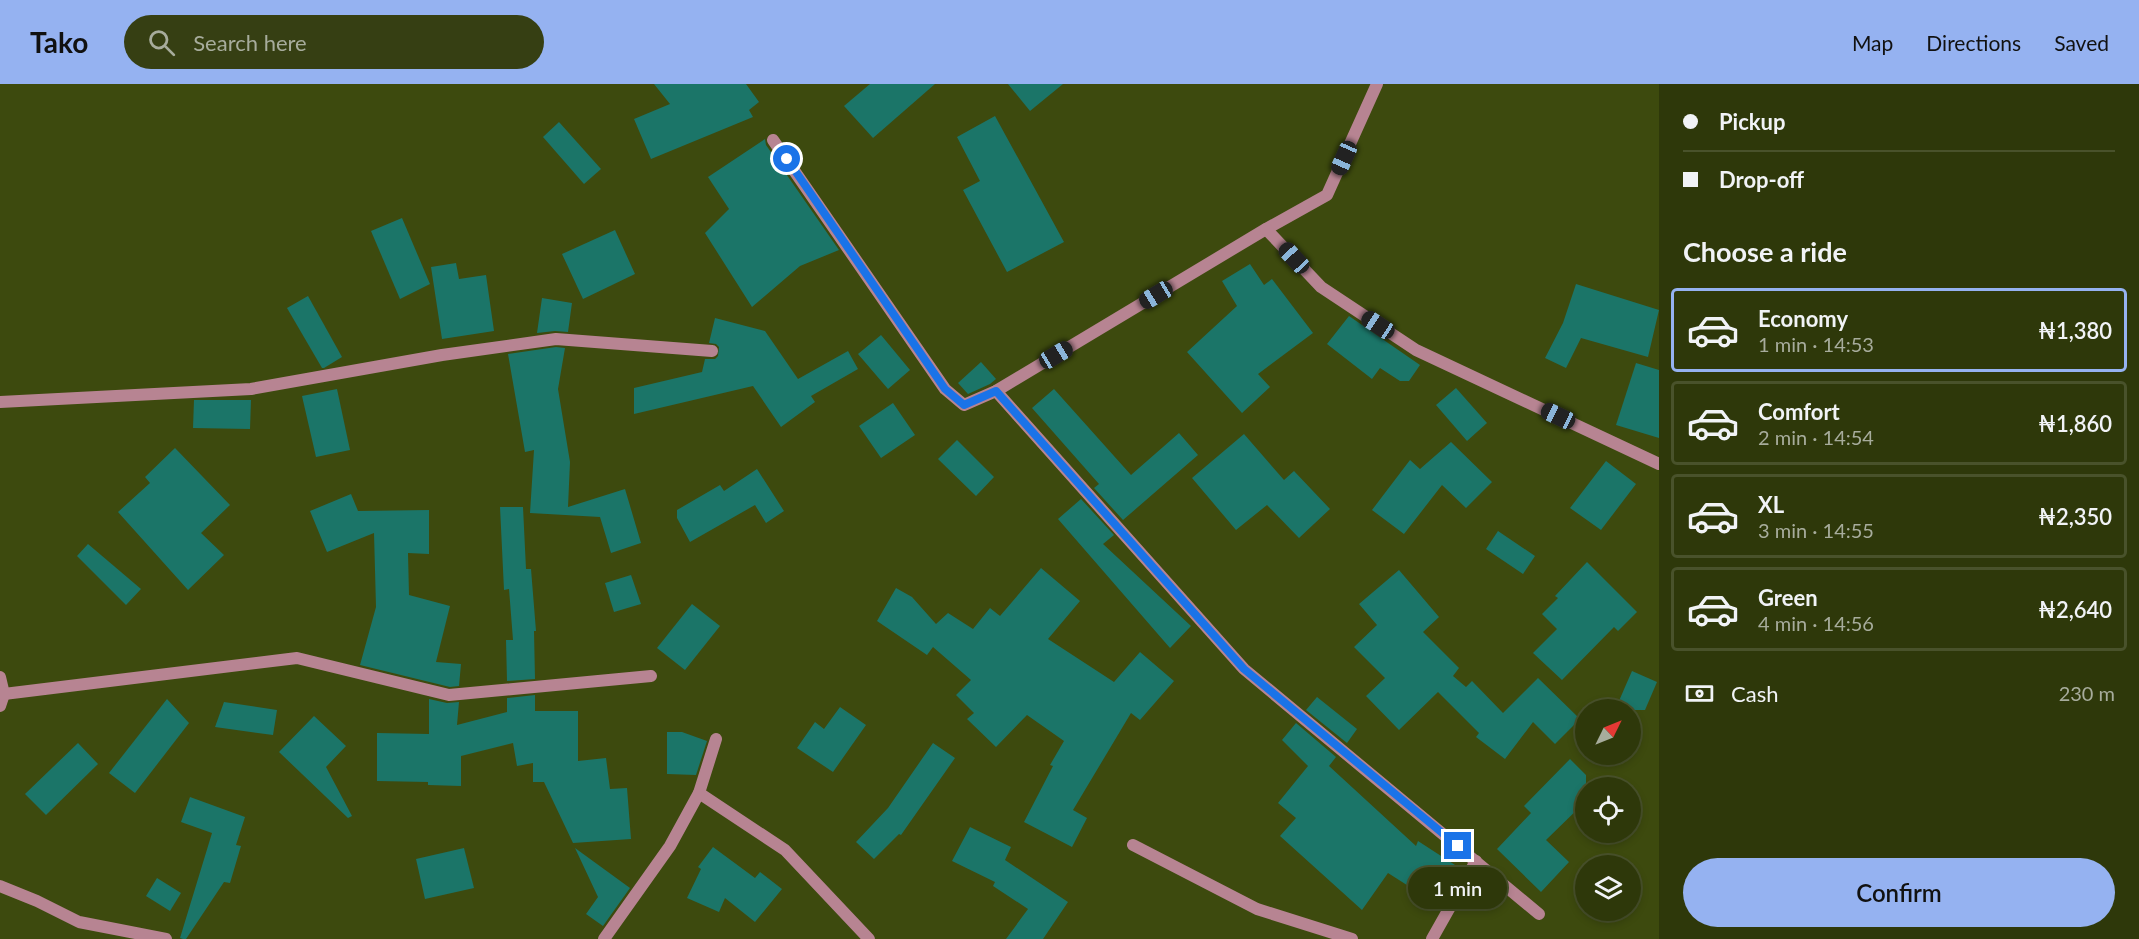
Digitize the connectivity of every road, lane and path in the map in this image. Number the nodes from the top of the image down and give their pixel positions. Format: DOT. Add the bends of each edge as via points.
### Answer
graph roads {
  1 [pos="1377,84"];
  2 [pos="773,140"];
  3 [pos="1266,229"];
  4 [pos="712,351"];
  5 [pos="996,391"];
  6 [pos="0,402"];
  7 [pos="1659,464"];
  8 [pos="651,676"];
  9 [pos="0,677"];
  10 [pos="2,700"];
  11 [pos="716,739"];
  12 [pos="699,793"];
  13 [pos="1133,845"];
  14 [pos="1476,861"];
  15 [pos="0,886"];
  16 [pos="1539,914"];
  17 [pos="166,939"];
  18 [pos="604,939"];
  19 [pos="869,939"];
  20 [pos="1352,939"];
  21 [pos="1432,939"];
  1 -- 3 [label="street" via="1327,195"];
  2 -- 5 [label="street" via="945,389 964,405"];
  3 -- 5 [label="street"];
  3 -- 7 [label="street" via="1321,287 1416,350"];
  4 -- 6 [label="street" via="556,339 251,389"];
  5 -- 14 [label="street" via="1244,669"];
  8 -- 10 [label="street" via="449,695 297,658"];
  9 -- 10 [label="street"];
  11 -- 12 [label="street"];
  12 -- 18 [label="street" via="670,846"];
  12 -- 19 [label="street" via="785,850"];
  13 -- 20 [label="street" via="1257,909"];
  14 -- 16 [label="street"];
  14 -- 21 [label="street"];
  15 -- 17 [label="street" via="79,922"];
}
